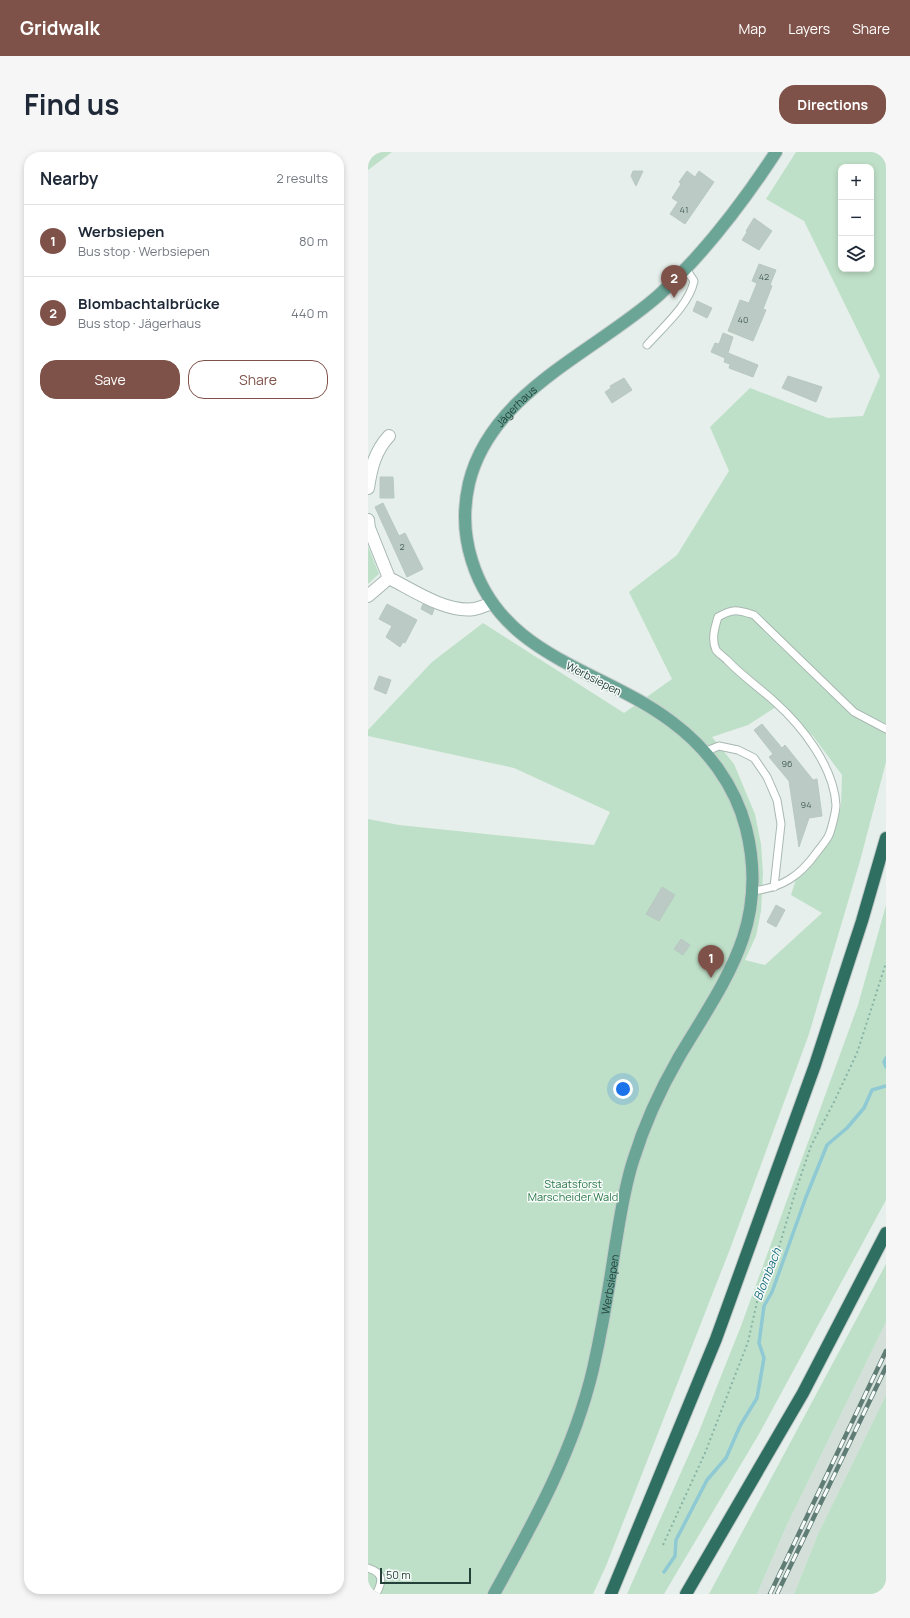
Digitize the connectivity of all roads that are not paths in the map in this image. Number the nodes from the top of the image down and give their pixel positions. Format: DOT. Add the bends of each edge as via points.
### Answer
graph roads {
  1 [pos="776,152"];
  2 [pos="686,269"];
  3 [pos="647,345"];
  4 [pos="390,436"];
  5 [pos="368,488"];
  6 [pos="368,520"];
  7 [pos="389,578"];
  8 [pos="368,596"];
  9 [pos="492,603"];
  10 [pos="886,729"];
  11 [pos="704,752"];
  12 [pos="886,838"];
  13 [pos="774,887"];
  14 [pos="752,891"];
  15 [pos="886,1233"];
  16 [pos="368,1568"];
  17 [pos="376,1594"];
  18 [pos="494,1594"];
  19 [pos="611,1594"];
  20 [pos="686,1594"];
  1 -- 2 [label="main road, Jägerhaus" via="749,192"];
  2 -- 3 [label="lane" via="694,281 692,291"];
  2 -- 9 [label="main road, Jägerhaus" via="635,314 524,396 489,437 470,478 465,518 470,555 480,584"];
  4 -- 5 [label="street" via="379,448"];
  6 -- 7 [label="street"];
  7 -- 8 [label="street"];
  7 -- 9 [label="street" via="431,600 449,606 472,609"];
  9 -- 11 [label="main road, Werbsiepen" via="535,645 565,664 663,715"];
  10 -- 13 [label="lane" via="854,712 754,615 730,610 718,617 713,633 716,650 776,702 792,720 818,753 833,786 836,806 829,836 793,878"];
  11 -- 13 [label="lane" via="719,746 738,750 754,758 767,777 777,800 781,824"];
  11 -- 14 [label="main road, Werbsiepen" via="725,780 741,812 752,858"];
  12 -- 19 [label="highway" via="815,1065 721,1324"];
  13 -- 14 [label="lane"];
  14 -- 18 [label="main road, Werbsiepen" via="746,931 729,973 656,1099 643,1132 624,1194 603,1323 578,1420 551,1489"];
  15 -- 20 [label="highway" via="803,1393"];
  16 -- 17 [label="lane" via="381,1578"];
}
